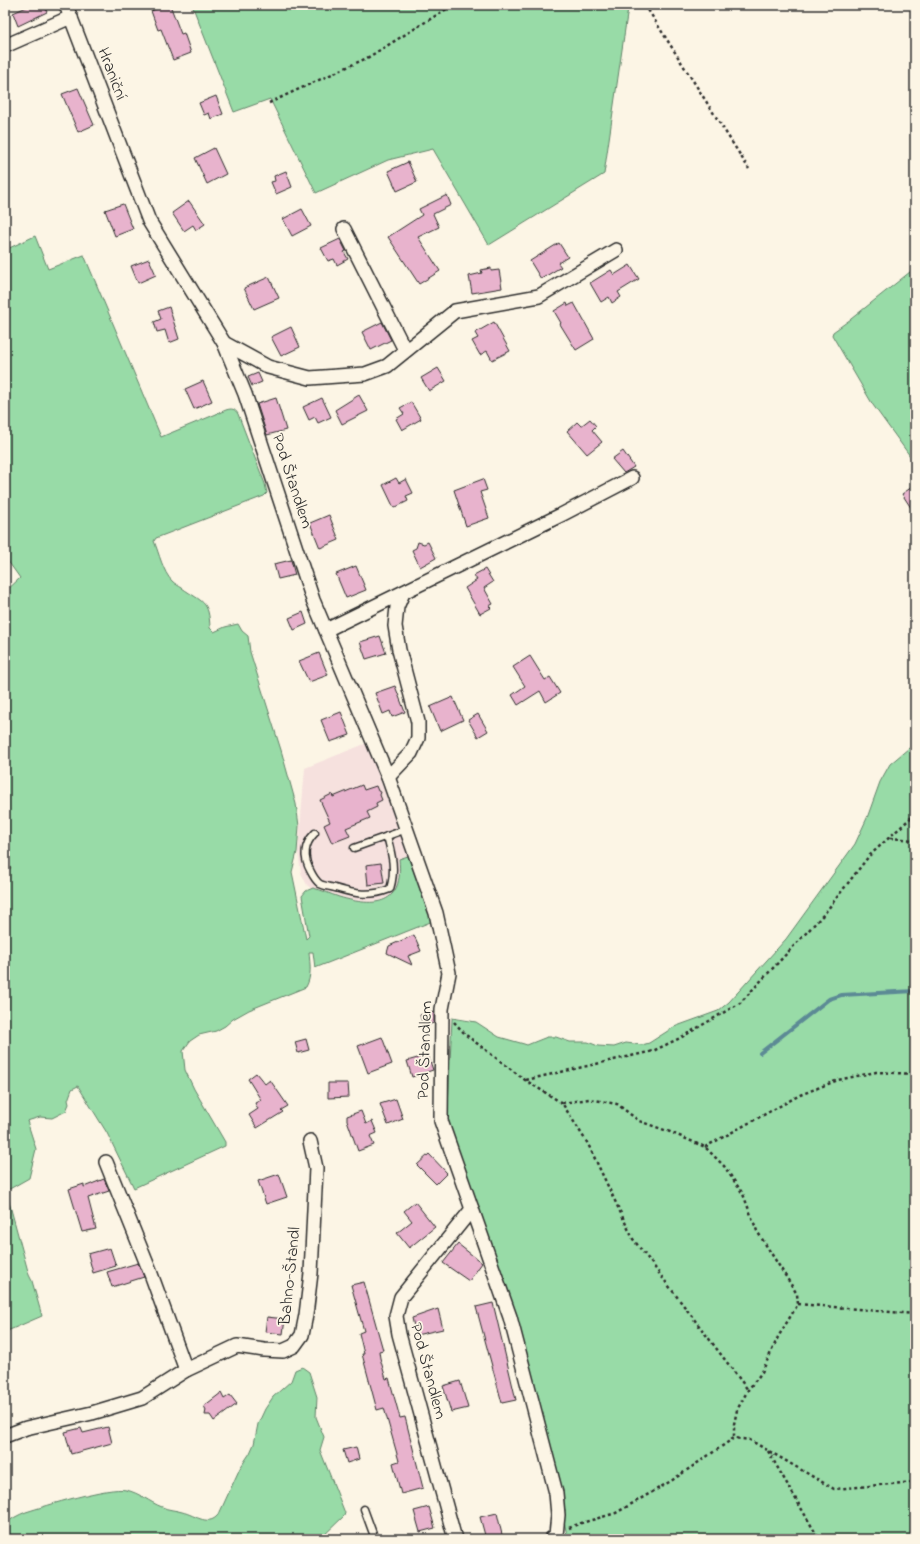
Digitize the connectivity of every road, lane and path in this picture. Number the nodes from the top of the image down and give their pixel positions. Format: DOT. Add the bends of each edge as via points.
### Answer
graph roads {
  1 [pos="453,5"];
  2 [pos="645,5"];
  3 [pos="69,11"];
  4 [pos="5,46"];
  5 [pos="268,103"];
  6 [pos="124,156"];
  7 [pos="749,169"];
  8 [pos="344,229"];
  9 [pos="616,250"];
  10 [pos="224,343"];
  11 [pos="405,350"];
  12 [pos="632,478"];
  13 [pos="403,593"];
  14 [pos="326,630"];
  15 [pos="388,777"];
  16 [pos="915,814"];
  17 [pos="406,829"];
  18 [pos="315,833"];
  19 [pos="387,836"];
  20 [pos="890,838"];
  21 [pos="915,840"];
  22 [pos="354,848"];
  23 [pos="442,1009"];
  24 [pos="915,1074"];
  25 [pos="525,1080"];
  26 [pos="562,1103"];
  27 [pos="310,1141"];
  28 [pos="705,1147"];
  29 [pos="106,1162"];
  30 [pos="472,1209"];
  31 [pos="798,1304"];
  32 [pos="915,1314"];
  33 [pos="186,1370"];
  34 [pos="748,1390"];
  35 [pos="5,1436"];
  36 [pos="734,1438"];
  37 [pos="768,1450"];
  38 [pos="915,1482"];
  39 [pos="364,1509"];
  40 [pos="553,1537"];
  41 [pos="375,1539"];
  42 [pos="455,1539"];
  43 [pos="819,1539"];
  1 -- 5 [label="path" via="367,58"];
  2 -- 7 [label="path"];
  3 -- 4 [label="street"];
  3 -- 6 [label="street, Hraniční"];
  6 -- 10 [label="street, Pod Štandlem" via="149,221"];
  8 -- 11 [label="street"];
  9 -- 11 [label="street, Pod Štandlem" via="539,296 455,311"];
  10 -- 11 [label="street, Pod Štandlem" via="268,367 310,378 365,374 387,366"];
  10 -- 14 [label="street, Pod Štandlem" via="244,394 313,600"];
  12 -- 13 [label="street"];
  13 -- 14 [label="street"];
  13 -- 15 [label="street" via="397,607 395,626 418,722 418,738 411,753"];
  14 -- 15 [label="street, Pod Štandlem"];
  15 -- 17 [label="street, Pod Štandlem"];
  16 -- 20 [label="path"];
  17 -- 19 [label="lane"];
  17 -- 23 [label="street, Pod Štandlem" via="436,913 449,973"];
  18 -- 19 [label="lane" via="309,838 305,852 306,862 313,877 321,884 354,894 378,894 390,889 394,859"];
  19 -- 22 [label="lane"];
  20 -- 21 [label="path"];
  20 -- 25 [label="path" via="869,856 824,914 740,1003 653,1051"];
  23 -- 25 [label="path" via="466,1035"];
  23 -- 30 [label="street, Pod Štandlem" via="441,1121"];
  24 -- 28 [label="path" via="876,1072 838,1080 800,1094"];
  25 -- 26 [label="path"];
  26 -- 28 [label="path" via="589,1099 617,1104 639,1121"];
  26 -- 34 [label="path" via="588,1144 633,1239"];
  27 -- 33 [label="street, Bahno-Štandl" via="316,1168 315,1198 311,1273 302,1335 294,1346 283,1351 237,1346"];
  28 -- 31 [label="path" via="724,1166 743,1194 757,1231 796,1294"];
  29 -- 33 [label="street"];
  30 -- 40 [label="street, Pod Štandlem" via="510,1317 554,1485 558,1515"];
  30 -- 42 [label="street, Pod Štandlem" via="401,1297 396,1316"];
  31 -- 32 [label="path"];
  31 -- 34 [label="path" via="778,1337 762,1372"];
  33 -- 35 [label="street, Bahno-Štandl" via="142,1398 92,1413 26,1428"];
  34 -- 36 [label="path" via="737,1410"];
  36 -- 37 [label="path" via="750,1440"];
  36 -- 40 [label="path" via="671,1481 616,1513 578,1524"];
  37 -- 38 [label="path" via="834,1489"];
  37 -- 43 [label="path"];
  39 -- 41 [label="lane"];
}
